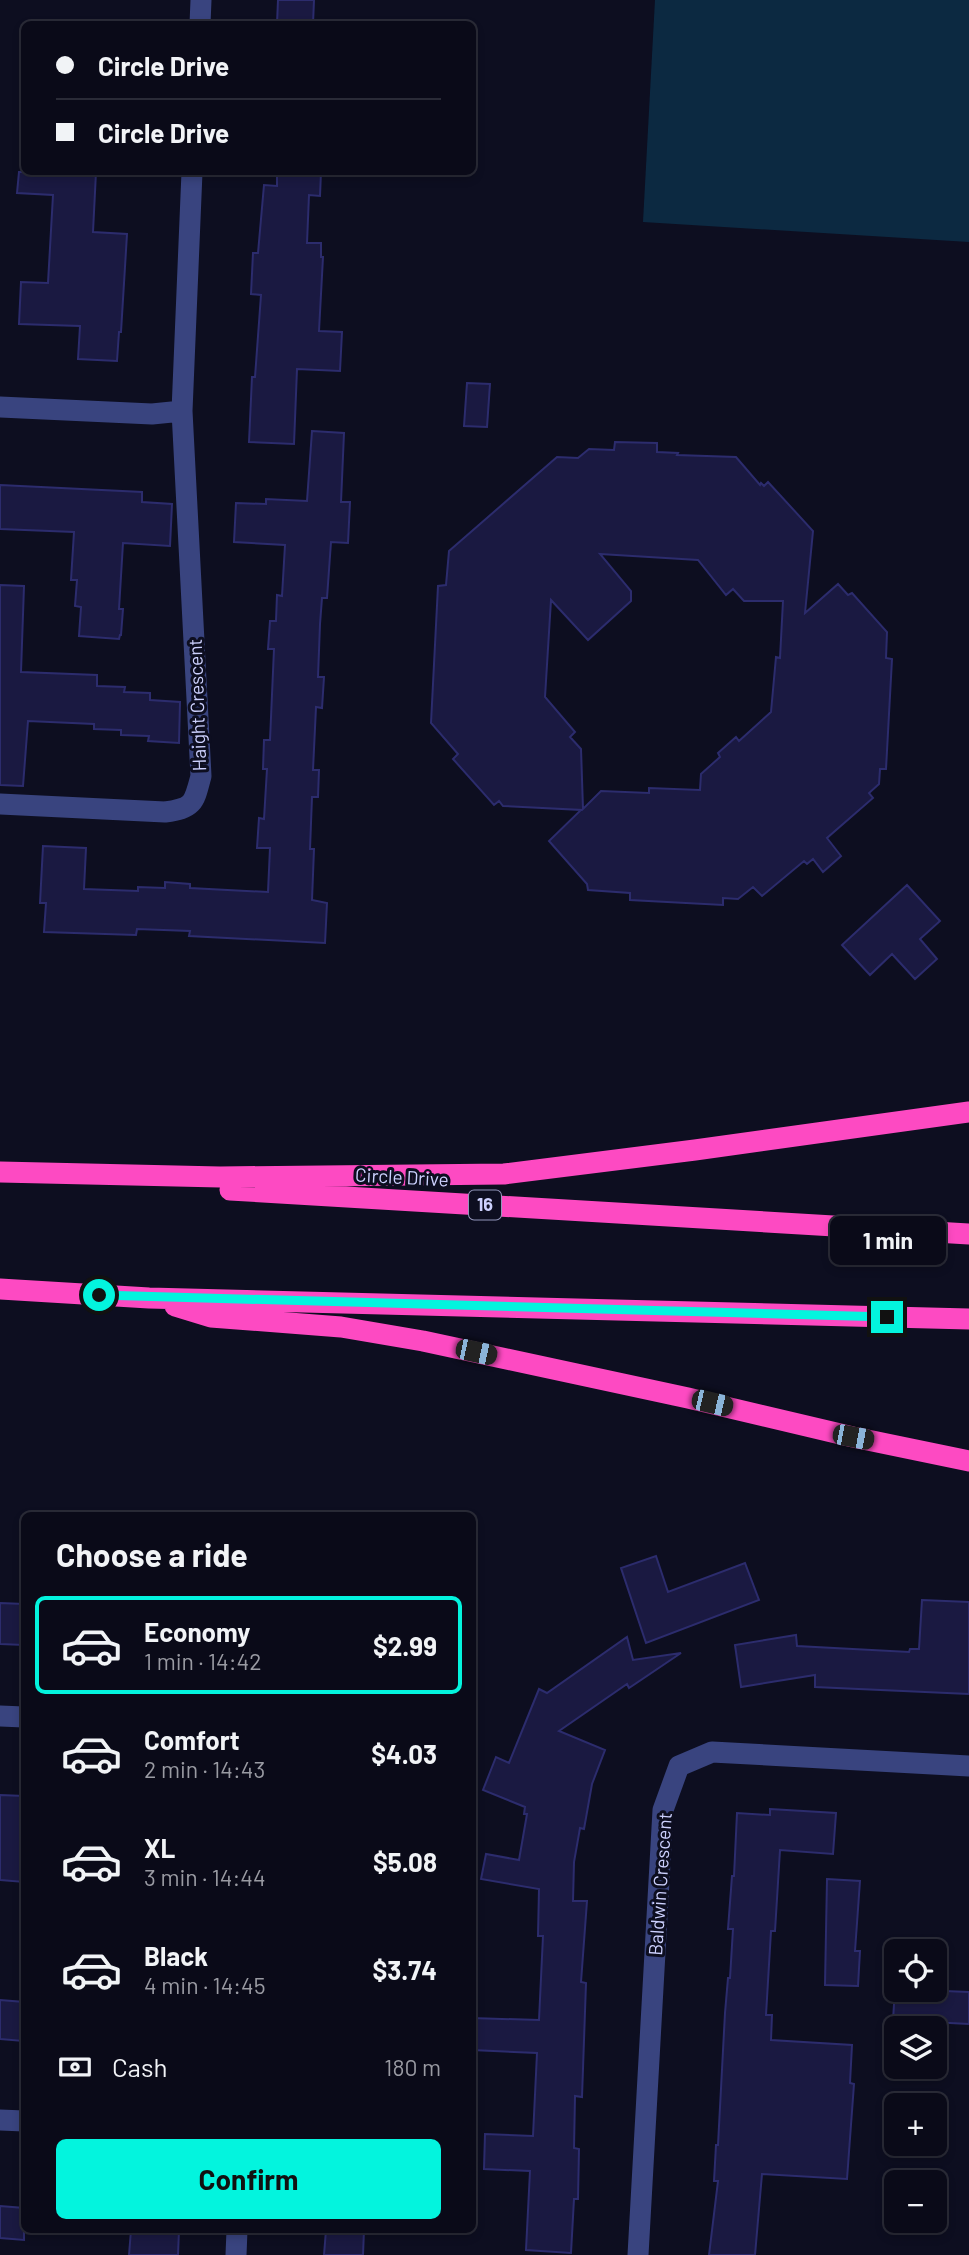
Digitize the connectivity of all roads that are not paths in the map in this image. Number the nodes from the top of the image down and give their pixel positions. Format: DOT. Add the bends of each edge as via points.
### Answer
graph roads {
  1 [pos="201,0"];
  2 [pos="200,21"];
  3 [pos="192,175"];
  4 [pos="0,407"];
  5 [pos="182,411"];
  6 [pos="0,804"];
  7 [pos="969,1112"];
  8 [pos="0,1175"];
  9 [pos="969,1234"];
  10 [pos="0,1289"];
  11 [pos="149,1298"];
  12 [pos="969,1319"];
  13 [pos="969,1461"];
  14 [pos="0,1716"];
  15 [pos="21,1717"];
  16 [pos="969,1766"];
  17 [pos="0,2120"];
  18 [pos="21,2121"];
  19 [pos="237,2233"];
  20 [pos="236,2255"];
  21 [pos="638,2255"];
  1 -- 2 [label="street"];
  3 -- 5 [label="street, Haight Crescent"];
  4 -- 5 [label="street" via="152,414"];
  5 -- 6 [label="street, Haight Crescent" via="201,776 195,800 184,810 165,812"];
  7 -- 8 [label="highway" via="504,1174"];
  8 -- 9 [label="highway, Circle Drive / 16"];
  10 -- 11 [label="highway"];
  11 -- 12 [label="highway"];
  11 -- 13 [label="highway" via="211,1317 341,1327 423,1340"];
  14 -- 15 [label="street"];
  16 -- 21 [label="street, Baldwin Crescent" via="712,1752 679,1766 663,1810"];
  17 -- 18 [label="street"];
  19 -- 20 [label="street"];
}
